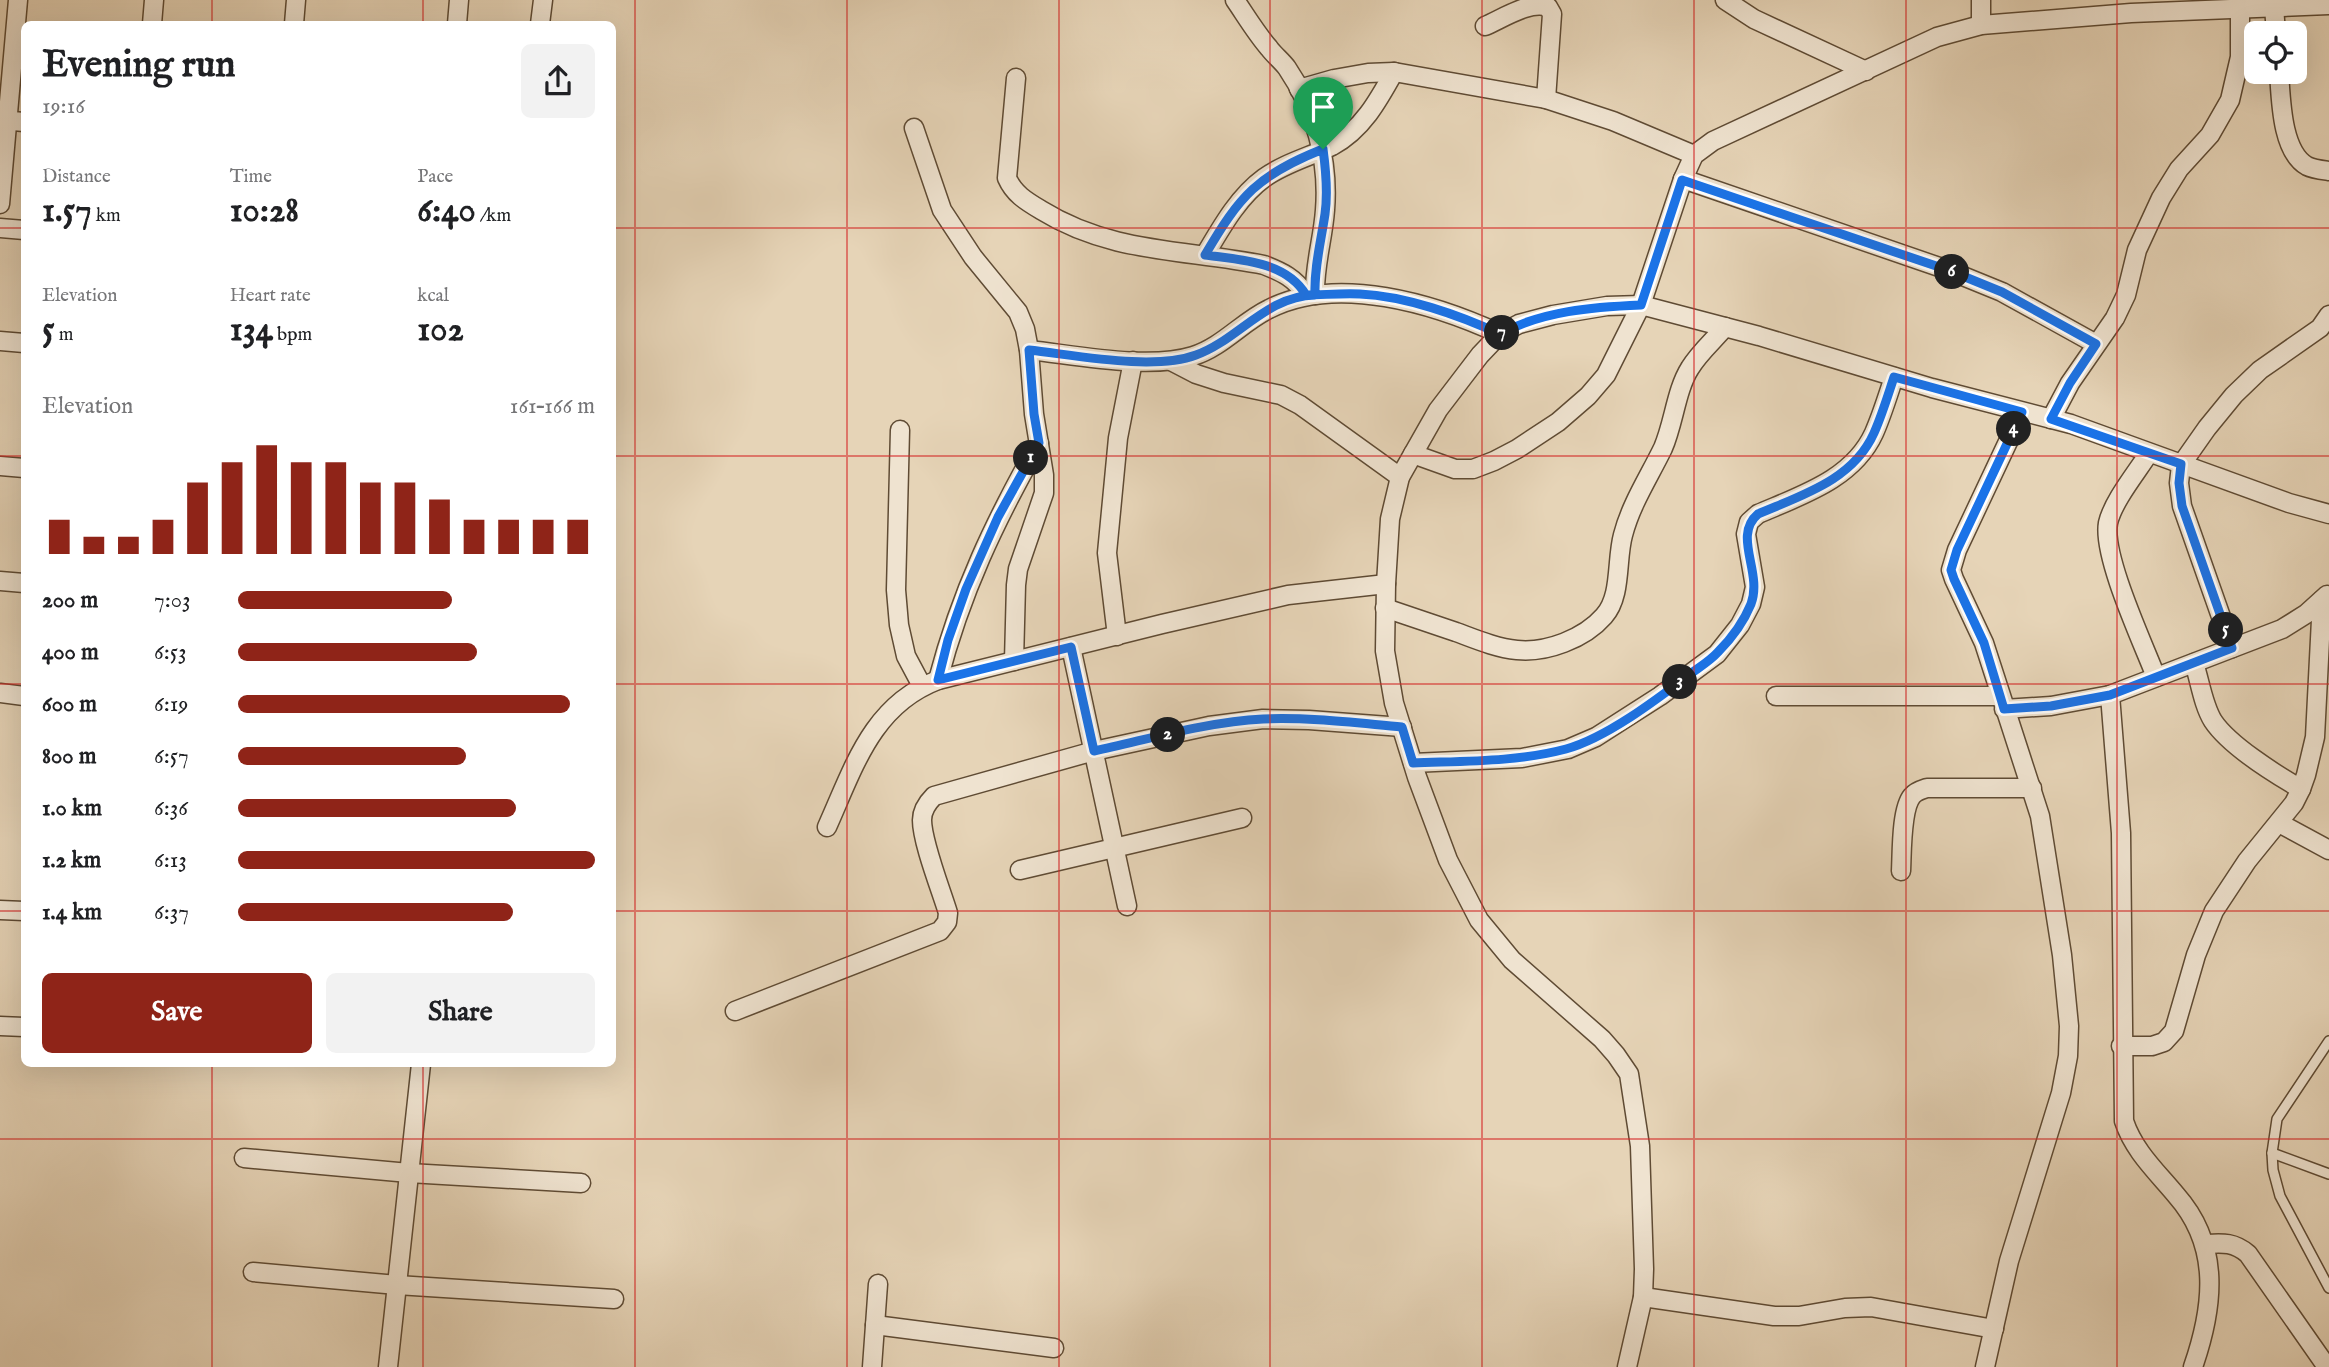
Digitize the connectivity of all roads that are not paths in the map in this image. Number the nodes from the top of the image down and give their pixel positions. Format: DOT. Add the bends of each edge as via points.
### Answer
graph roads {
  1 [pos="154,0"];
  2 [pos="296,0"];
  3 [pos="458,0"];
  4 [pos="543,0"];
  5 [pos="1235,0"];
  6 [pos="1725,0"];
  7 [pos="1981,0"];
  8 [pos="2283,5"];
  9 [pos="2329,5"];
  10 [pos="12,6"];
  11 [pos="2240,9"];
  12 [pos="152,21"];
  13 [pos="294,21"];
  14 [pos="457,21"];
  15 [pos="541,21"];
  16 [pos="1981,25"];
  17 [pos="1485,26"];
  18 [pos="1866,71"];
  19 [pos="1394,72"];
  20 [pos="1016,78"];
  21 [pos="2280,84"];
  22 [pos="1299,89"];
  23 [pos="1546,99"];
  24 [pos="10,121"];
  25 [pos="914,128"];
  26 [pos="1323,149"];
  27 [pos="1694,155"];
  28 [pos="2329,172"];
  29 [pos="1682,180"];
  30 [pos="0,204"];
  31 [pos="0,228"];
  32 [pos="21,230"];
  33 [pos="1205,255"];
  34 [pos="1310,295"];
  35 [pos="1641,305"];
  36 [pos="2329,315"];
  37 [pos="1725,327"];
  38 [pos="1500,334"];
  39 [pos="0,341"];
  40 [pos="21,343"];
  41 [pos="2096,344"];
  42 [pos="1029,350"];
  43 [pos="1133,361"];
  44 [pos="1171,361"];
  45 [pos="1894,377"];
  46 [pos="2022,412"];
  47 [pos="2051,419"];
  48 [pos="900,430"];
  49 [pos="1039,443"];
  50 [pos="2149,453"];
  51 [pos="1413,454"];
  52 [pos="2181,464"];
  53 [pos="0,466"];
  54 [pos="21,468"];
  55 [pos="1401,477"];
  56 [pos="2329,514"];
  57 [pos="0,581"];
  58 [pos="21,583"];
  59 [pos="1385,584"];
  60 [pos="2326,596"];
  61 [pos="1385,608"];
  62 [pos="1117,636"];
  63 [pos="1071,647"];
  64 [pos="2232,648"];
  65 [pos="1014,661"];
  66 [pos="2194,663"];
  67 [pos="2156,677"];
  68 [pos="930,683"];
  69 [pos="0,693"];
  70 [pos="2110,695"];
  71 [pos="21,696"];
  72 [pos="1776,696"];
  73 [pos="2002,702"];
  74 [pos="1402,727"];
  75 [pos="1094,751"];
  76 [pos="1413,763"];
  77 [pos="2032,788"];
  78 [pos="2301,789"];
  79 [pos="1242,818"];
  80 [pos="2279,823"];
  81 [pos="827,827"];
  82 [pos="1115,846"];
  83 [pos="2329,850"];
  84 [pos="1020,870"];
  85 [pos="1901,870"];
  86 [pos="1127,905"];
  87 [pos="0,909"];
  88 [pos="21,911"];
  89 [pos="735,1011"];
  90 [pos="0,1026"];
  91 [pos="21,1027"];
  92 [pos="2329,1041"];
  93 [pos="2121,1046"];
  94 [pos="421,1067"];
  95 [pos="2272,1153"];
  96 [pos="244,1158"];
  97 [pos="409,1173"];
  98 [pos="2329,1174"];
  99 [pos="581,1183"];
  100 [pos="2206,1244"];
  101 [pos="253,1272"];
  102 [pos="878,1284"];
  103 [pos="397,1285"];
  104 [pos="2329,1288"];
  105 [pos="1643,1297"];
  106 [pos="614,1299"];
  107 [pos="875,1325"];
  108 [pos="1994,1329"];
  109 [pos="1054,1348"];
  110 [pos="1989,1366"];
  111 [pos="388,1367"];
  112 [pos="872,1367"];
  113 [pos="1627,1367"];
  114 [pos="2193,1367"];
  115 [pos="2327,1367"];
  1 -- 12 [label="street"];
  2 -- 13 [label="street"];
  3 -- 14 [label="street"];
  4 -- 15 [label="street"];
  5 -- 22 [label="street"];
  6 -- 18 [label="street" via="1754,19"];
  7 -- 16 [label="street"];
  8 -- 9 [label="street"];
  8 -- 11 [label="street"];
  10 -- 24 [label="street"];
  11 -- 16 [label="street"];
  11 -- 41 [label="street" via="2240,57 2230,100 2210,135 2179,169 2161,198 2137,250 2126,295"];
  16 -- 18 [label="street" via="1937,37"];
  17 -- 23 [label="street" via="1531,7 1548,7 1552,14"];
  18 -- 27 [label="street" via="1713,141"];
  19 -- 22 [label="street" via="1345,77"];
  19 -- 23 [label="street"];
  19 -- 26 [label="street" via="1360,125"];
  20 -- 33 [label="street" via="1007,178 1020,197 1061,223 1095,237"];
  21 -- 28 [label="street" via="2283,117 2295,153 2309,167"];
  22 -- 26 [label="street"];
  23 -- 27 [label="street"];
  24 -- 30 [label="street"];
  25 -- 42 [label="street" via="942,211 1018,313"];
  26 -- 33 [label="street" via="1262,180 1242,199"];
  26 -- 34 [label="street" via="1325,211"];
  27 -- 29 [label="street"];
  29 -- 35 [label="street"];
  29 -- 41 [label="street" via="1970,279"];
  31 -- 32 [label="street"];
  33 -- 34 [label="street" via="1264,265 1285,273"];
  34 -- 38 [label="street" via="1362,294 1425,306"];
  34 -- 44 [label="street" via="1260,313 1215,347"];
  35 -- 37 [label="street"];
  35 -- 38 [label="street" via="1553,315"];
  35 -- 51 [label="street" via="1606,375 1588,396 1517,449 1473,469 1455,469"];
  36 -- 52 [label="street" via="2320,328 2260,370 2234,396"];
  37 -- 45 [label="street"];
  37 -- 61 [label="street" via="1684,380 1664,446 1622,537 1614,596 1605,615 1589,629 1559,644 1516,650"];
  38 -- 51 [label="street" via="1438,410"];
  39 -- 40 [label="street"];
  41 -- 47 [label="street"];
  42 -- 43 [label="street"];
  42 -- 49 [label="street"];
  43 -- 44 [label="street"];
  43 -- 62 [label="street" via="1118,438 1108,553"];
  44 -- 55 [label="street" via="1224,383 1281,395"];
  45 -- 46 [label="street"];
  45 -- 76 [label="street" via="1874,434 1859,458 1839,477 1749,522 1746,534 1755,587 1751,604 1717,654 1596,737 1568,749 1522,758"];
  46 -- 47 [label="street"];
  46 -- 73 [label="street" via="1951,570 1984,643"];
  47 -- 50 [label="street"];
  48 -- 68 [label="street" via="899,625 906,656"];
  49 -- 65 [label="street" via="1044,494 1018,569"];
  49 -- 68 [label="street" via="998,517"];
  50 -- 52 [label="street"];
  50 -- 67 [label="street" via="2112,512 2108,542 2112,564"];
  51 -- 55 [label="street"];
  52 -- 56 [label="street"];
  52 -- 64 [label="street" via="2182,506"];
  53 -- 54 [label="street"];
  55 -- 59 [label="street" via="1390,519"];
  57 -- 58 [label="street"];
  59 -- 61 [label="street"];
  59 -- 62 [label="street" via="1288,595"];
  60 -- 64 [label="street" via="2281,629"];
  60 -- 78 [label="street" via="2315,737"];
  61 -- 74 [label="street" via="1385,651"];
  62 -- 63 [label="street"];
  63 -- 65 [label="street"];
  63 -- 75 [label="street"];
  64 -- 66 [label="street"];
  65 -- 68 [label="street"];
  66 -- 67 [label="street"];
  66 -- 78 [label="street" via="2214,722"];
  67 -- 70 [label="street"];
  68 -- 81 [label="street" via="889,710 867,739"];
  69 -- 71 [label="street"];
  70 -- 73 [label="street" via="2051,706"];
  70 -- 93 [label="street" via="2121,833"];
  72 -- 73 [label="street"];
  73 -- 77 [label="street"];
  74 -- 75 [label="street" via="1262,719"];
  74 -- 76 [label="street"];
  75 -- 82 [label="street"];
  75 -- 89 [label="street" via="934,796 925,806 922,820 948,913 940,931"];
  76 -- 105 [label="street" via="1448,860 1479,920 1511,960 1602,1039 1629,1074 1640,1146"];
  77 -- 85 [label="street" via="1927,788 1917,792 1909,799 1905,814"];
  77 -- 108 [label="street" via="2063,955 2068,1056"];
  78 -- 80 [label="street"];
  79 -- 82 [label="street"];
  80 -- 83 [label="street"];
  80 -- 93 [label="street" via="2214,911 2174,1031 2152,1046"];
  82 -- 84 [label="street"];
  82 -- 86 [label="street"];
  87 -- 88 [label="street"];
  90 -- 91 [label="street"];
  92 -- 95 [label="lane" via="2277,1119"];
  93 -- 100 [label="street" via="2124,1121 2130,1139 2185,1205"];
  94 -- 97 [label="street"];
  95 -- 98 [label="lane"];
  95 -- 104 [label="lane" via="2280,1196"];
  96 -- 97 [label="street"];
  97 -- 99 [label="street"];
  97 -- 103 [label="street"];
  100 -- 114 [label="street" via="2209,1304"];
  100 -- 115 [label="street" via="2232,1244 2248,1254"];
  101 -- 103 [label="street"];
  102 -- 107 [label="street"];
  103 -- 106 [label="street"];
  103 -- 111 [label="street"];
  105 -- 108 [label="street" via="1774,1316 1871,1307"];
  105 -- 113 [label="street"];
  107 -- 109 [label="street"];
  107 -- 112 [label="street"];
  108 -- 110 [label="street"];
}
